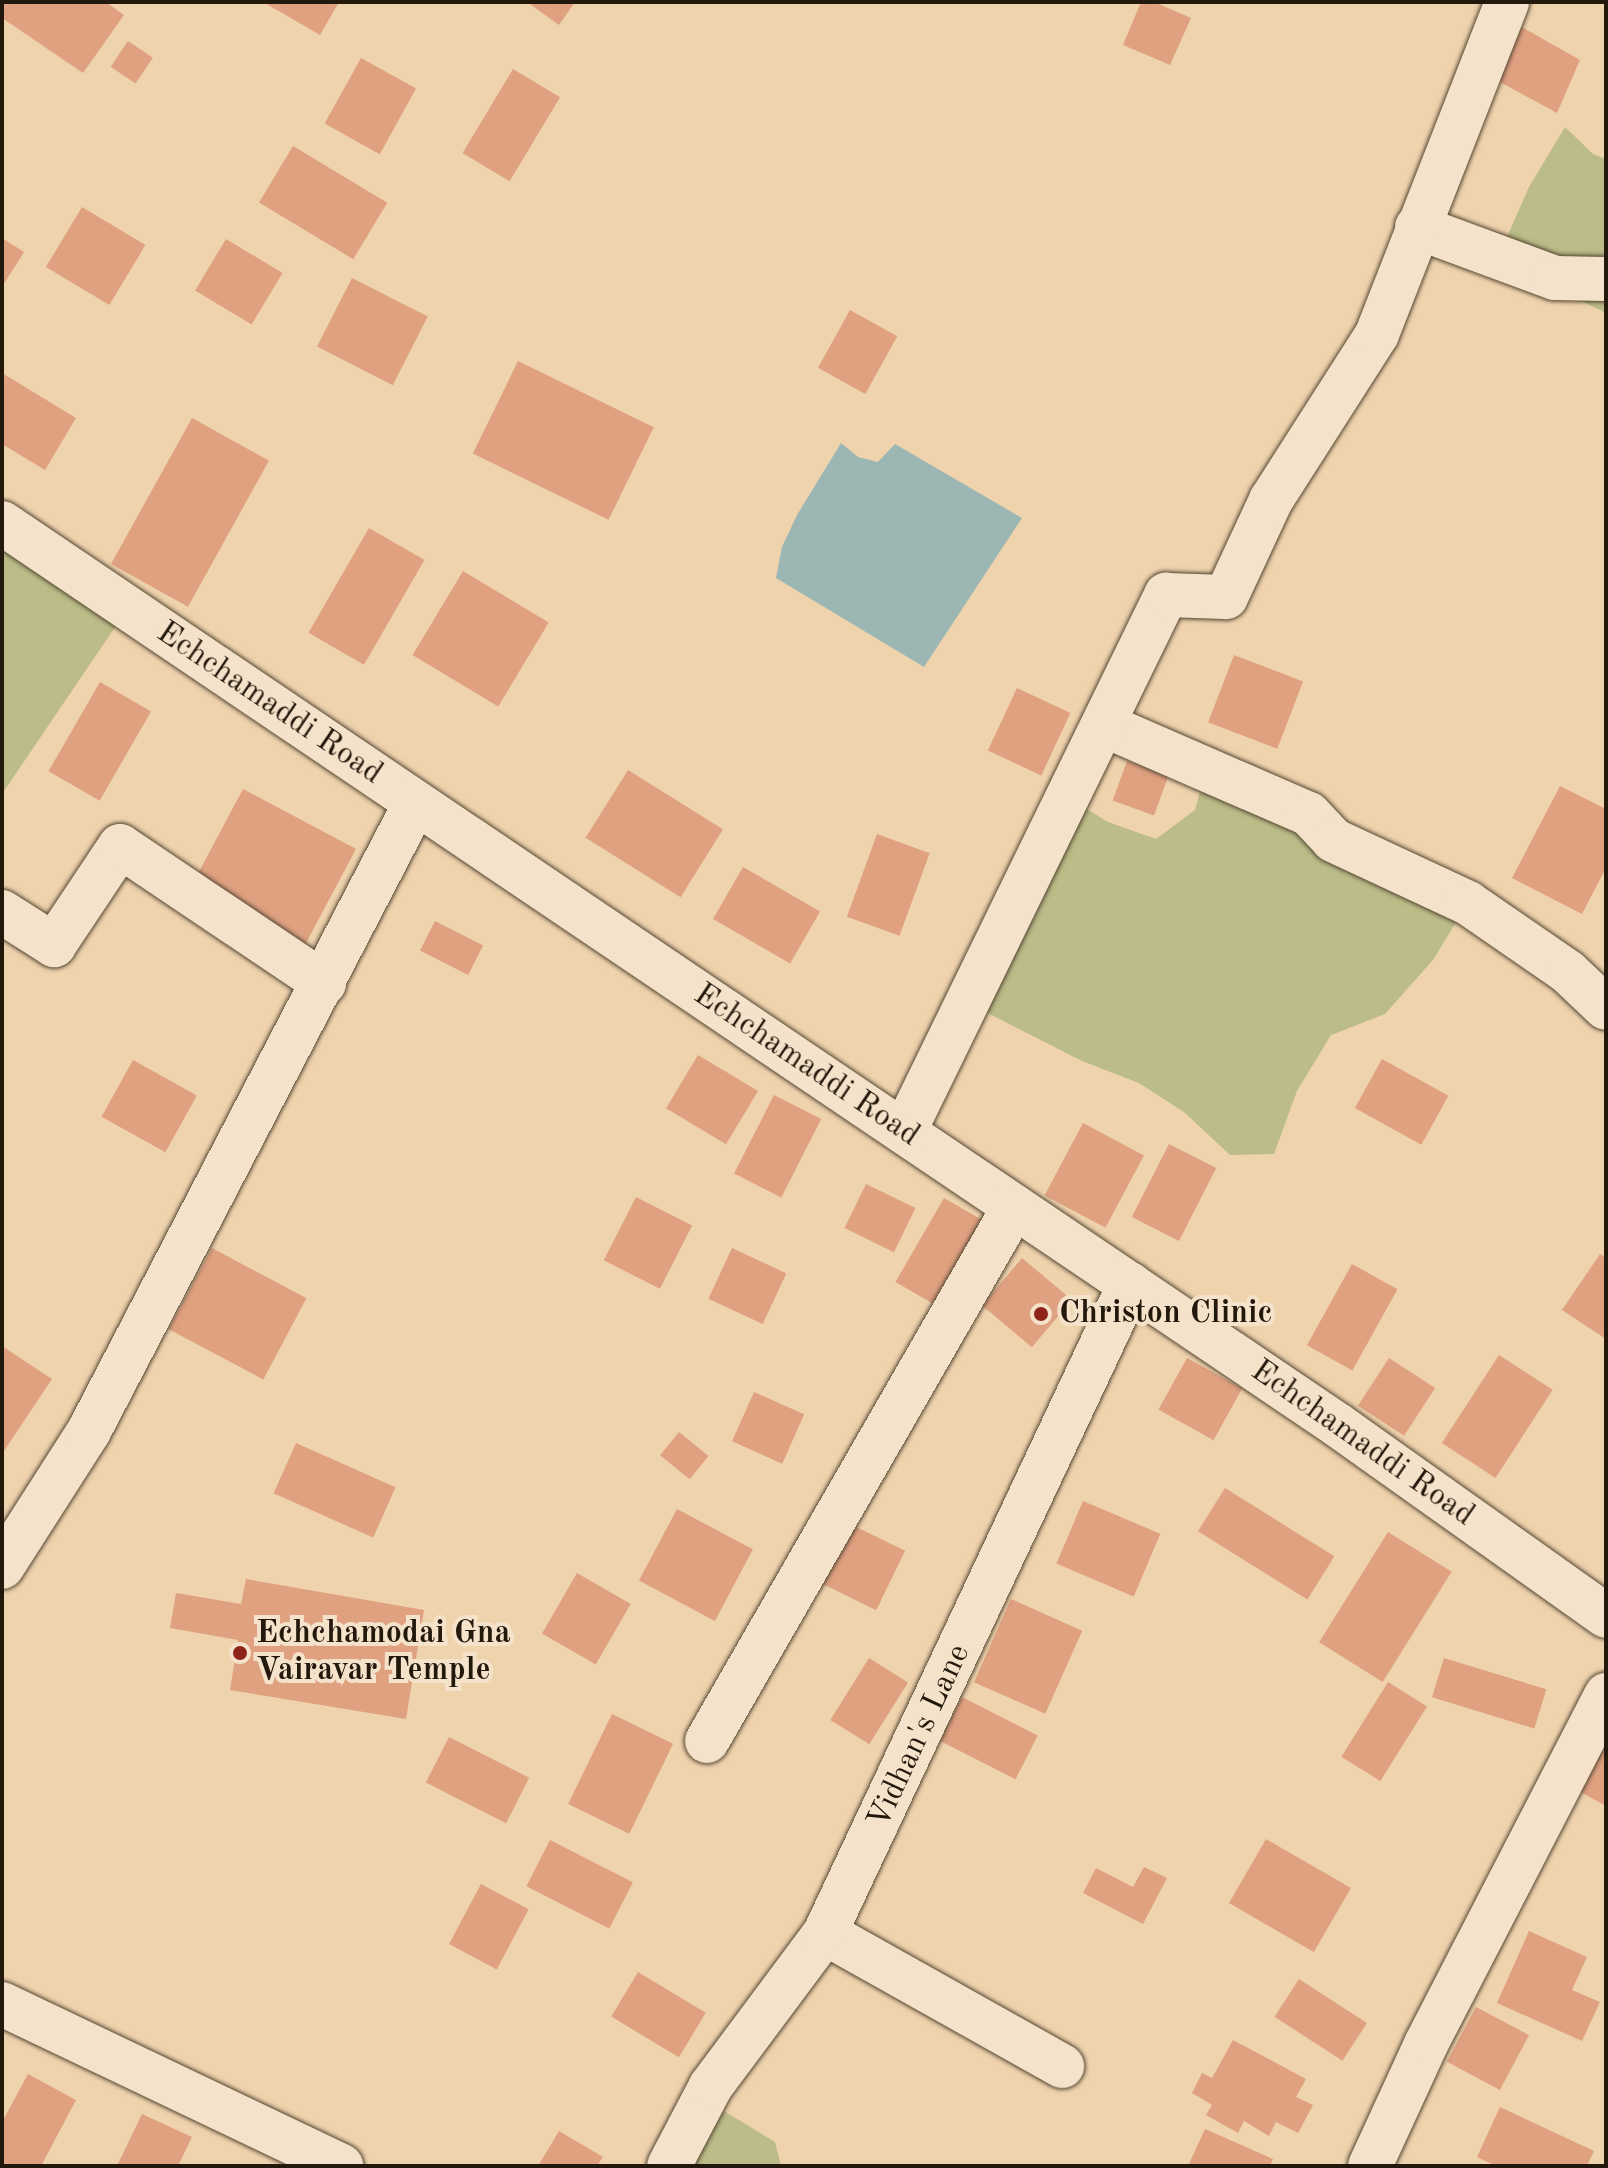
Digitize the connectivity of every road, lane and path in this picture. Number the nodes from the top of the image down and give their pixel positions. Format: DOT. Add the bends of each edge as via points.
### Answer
graph roads {
  1 [pos="1507,2"];
  2 [pos="1417,227"];
  3 [pos="1606,279"];
  4 [pos="2,523"];
  5 [pos="1104,725"];
  6 [pos="415,804"];
  7 [pos="2,912"];
  8 [pos="324,983"];
  9 [pos="1606,1008"];
  10 [pos="904,1132"];
  11 [pos="1013,1209"];
  12 [pos="1130,1284"];
  13 [pos="2,1567"];
  14 [pos="1606,1616"];
  15 [pos="1606,1695"];
  16 [pos="707,1741"];
  17 [pos="825,1933"];
  18 [pos="2,2003"];
  19 [pos="1062,2066"];
  20 [pos="341,2166"];
  21 [pos="669,2166"];
  22 [pos="1370,2166"];
  1 -- 2 [label="street"];
  2 -- 3 [label="street" via="1555,278"];
  2 -- 5 [label="street" via="1377,334 1271,500 1226,597 1166,595"];
  4 -- 6 [label="street, Echchamaddi Road"];
  5 -- 9 [label="street" via="1309,814 1333,840 1468,903 1568,972"];
  5 -- 10 [label="street"];
  6 -- 8 [label="street"];
  6 -- 10 [label="street, Echchamaddi Road"];
  7 -- 8 [label="street" via="54,945 120,846"];
  8 -- 13 [label="street" via="89,1431"];
  10 -- 11 [label="street, Echchamaddi Road"];
  11 -- 12 [label="street, Echchamaddi Road"];
  11 -- 16 [label="street"];
  12 -- 14 [label="street, Echchamaddi Road"];
  12 -- 17 [label="street, Vidhan's Lane"];
  15 -- 22 [label="street" via="1426,2044"];
  17 -- 19 [label="street"];
  17 -- 21 [label="street, Vidhan's Lane" via="711,2086"];
  18 -- 20 [label="street"];
}
